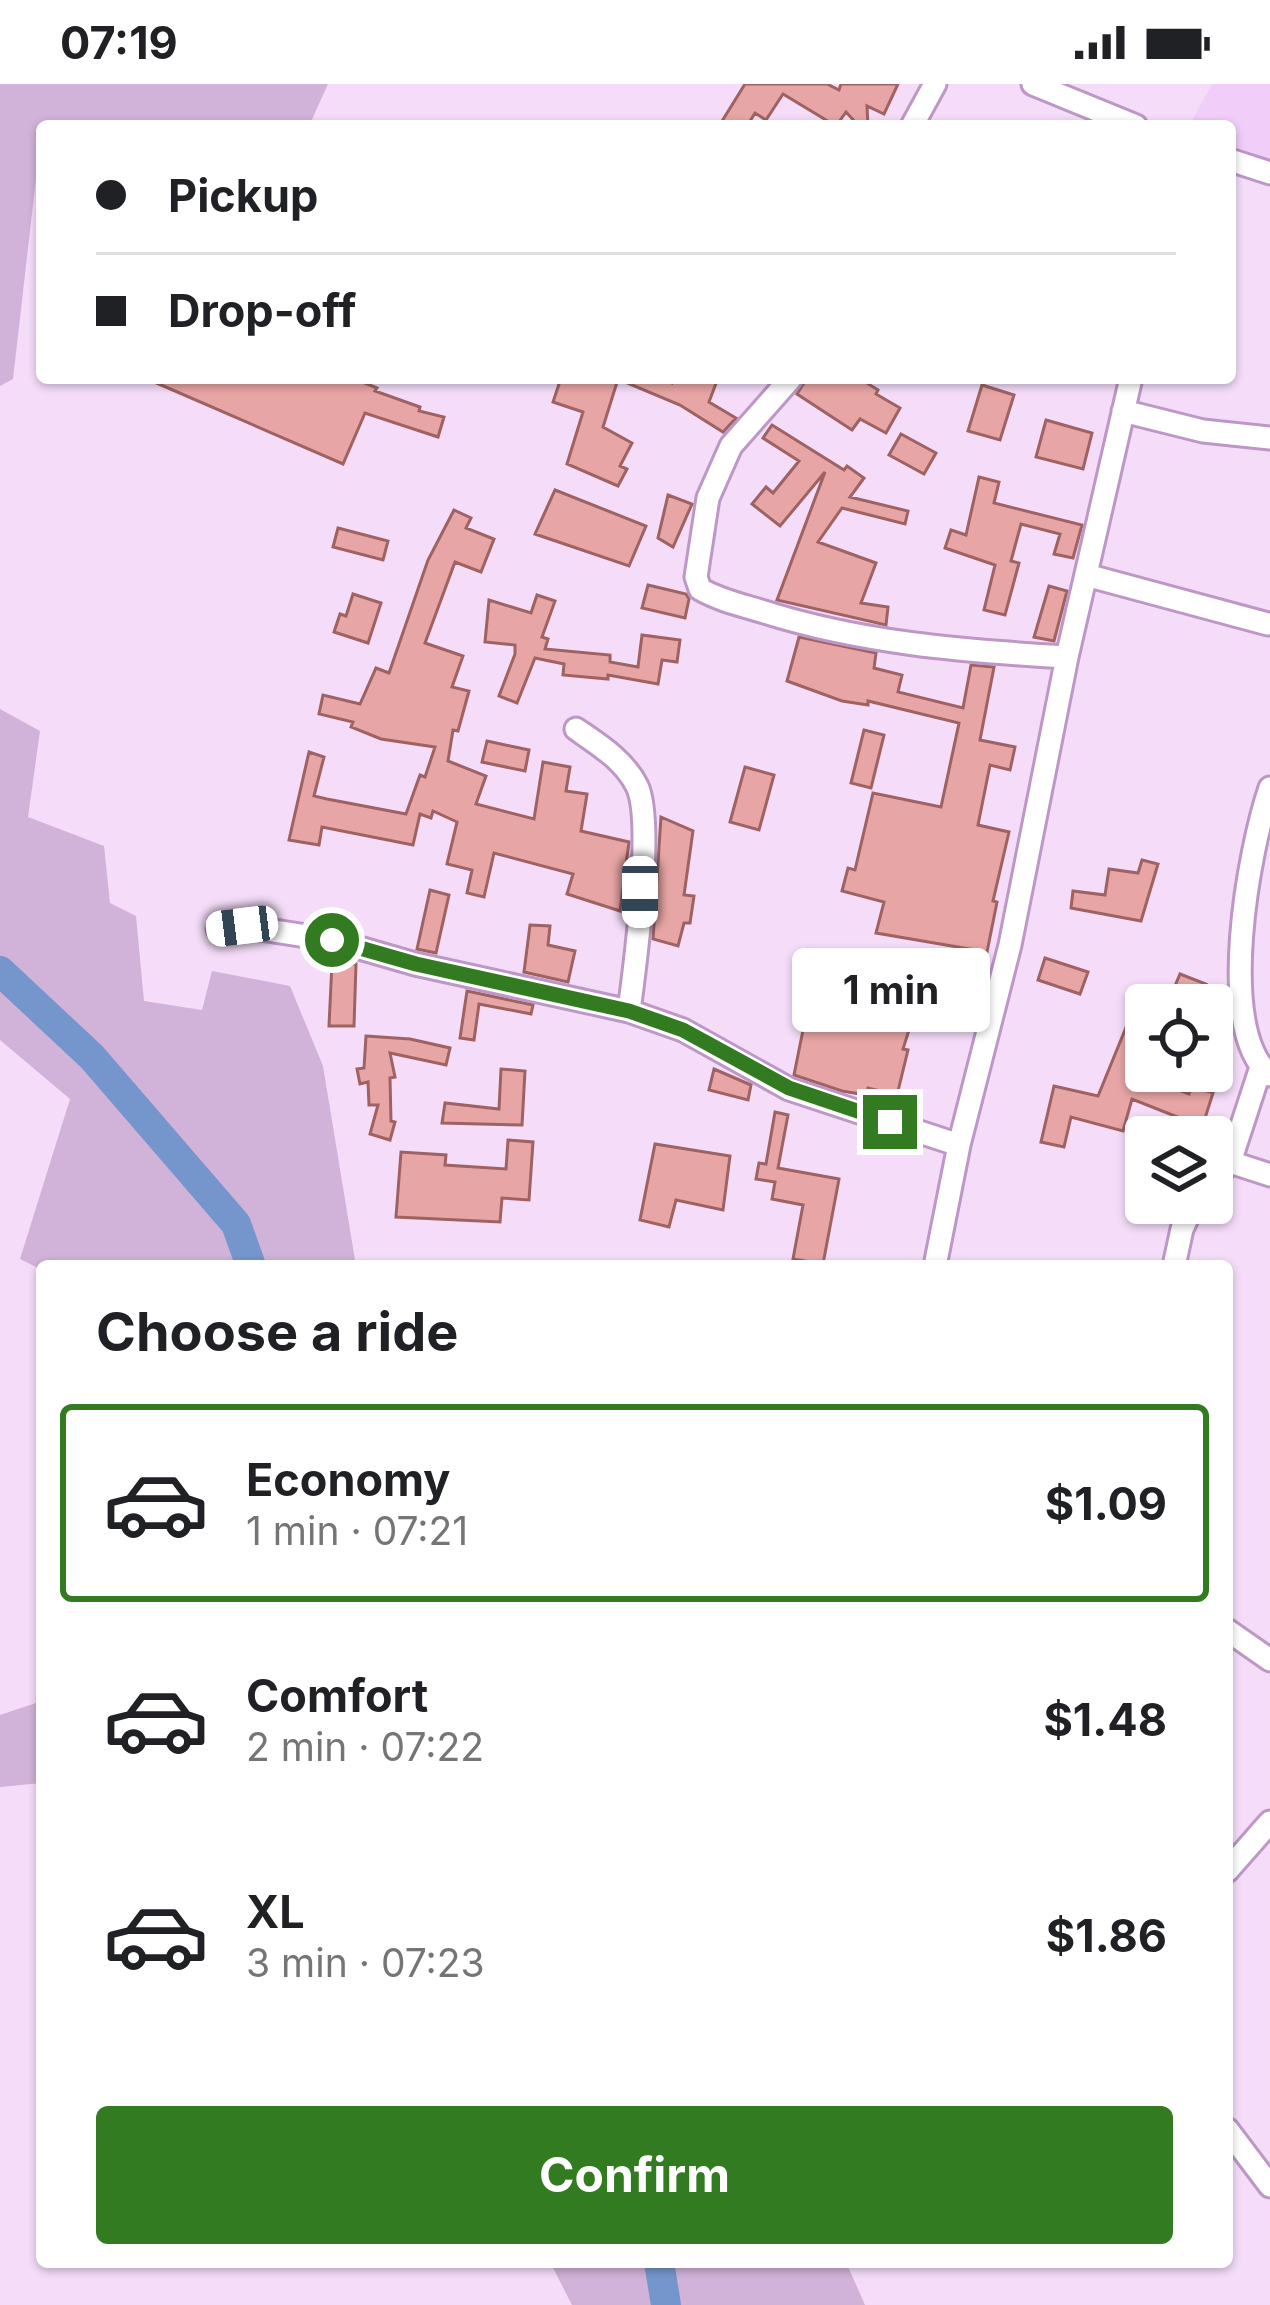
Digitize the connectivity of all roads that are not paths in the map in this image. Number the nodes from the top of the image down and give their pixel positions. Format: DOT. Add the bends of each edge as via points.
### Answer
graph roads {
  1 [pos="935,84"];
  2 [pos="1034,84"];
  3 [pos="915,120"];
  4 [pos="1121,120"];
  5 [pos="1236,162"];
  6 [pos="1270,173"];
  7 [pos="786,384"];
  8 [pos="1129,384"];
  9 [pos="1123,411"];
  10 [pos="1270,438"];
  11 [pos="1085,575"];
  12 [pos="1268,624"];
  13 [pos="1067,657"];
  14 [pos="576,729"];
  15 [pos="1270,788"];
  16 [pos="1245,916"];
  17 [pos="1270,924"];
  18 [pos="218,929"];
  19 [pos="629,1011"];
  20 [pos="1265,1071"];
  21 [pos="959,1145"];
  22 [pos="1233,1154"];
  23 [pos="1233,1163"];
  24 [pos="1270,1175"];
  25 [pos="1184,1224"];
  26 [pos="936,1260"];
  27 [pos="1175,1260"];
  28 [pos="1233,1634"];
  29 [pos="1270,1660"];
  30 [pos="1270,1822"];
  31 [pos="1233,1864"];
  32 [pos="1233,2137"];
  33 [pos="1270,2186"];
  1 -- 3 [label="street"];
  2 -- 4 [label="street"];
  5 -- 6 [label="street"];
  7 -- 13 [label="street" via="731,446 715,481 697,565 700,589 869,638"];
  8 -- 9 [label="street"];
  9 -- 10 [label="street"];
  9 -- 11 [label="street"];
  11 -- 12 [label="street"];
  11 -- 13 [label="street"];
  13 -- 21 [label="street" via="1010,945"];
  14 -- 19 [label="street" via="612,754 637,787 645,816"];
  15 -- 16 [label="street"];
  16 -- 17 [label="street"];
  16 -- 20 [label="street" via="1238,996 1245,1036"];
  18 -- 19 [label="street" via="332,940"];
  19 -- 21 [label="street" via="683,1030 789,1088"];
  20 -- 22 [label="street"];
  21 -- 26 [label="street"];
  23 -- 24 [label="street"];
  25 -- 27 [label="street"];
  28 -- 29 [label="street"];
  30 -- 31 [label="street"];
  32 -- 33 [label="street"];
}
